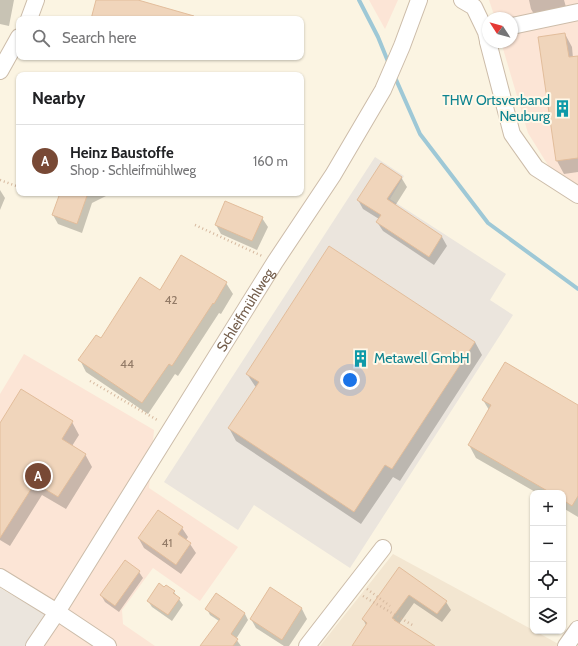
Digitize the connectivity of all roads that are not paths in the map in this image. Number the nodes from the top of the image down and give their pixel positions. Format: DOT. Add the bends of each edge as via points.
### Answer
graph roads {
  1 [pos="36,0"];
  2 [pos="419,0"];
  3 [pos="462,0"];
  4 [pos="578,12"];
  5 [pos="31,16"];
  6 [pos="482,24"];
  7 [pos="518,25"];
  8 [pos="16,42"];
  9 [pos="491,48"];
  10 [pos="0,71"];
  11 [pos="578,195"];
  12 [pos="383,548"];
  13 [pos="0,577"];
  14 [pos="57,612"];
  15 [pos="578,629"];
  16 [pos="34,646"];
  17 [pos="108,646"];
  18 [pos="307,646"];
  19 [pos="566,646"];
  1 -- 5 [label="street"];
  2 -- 14 [label="street, Schleifmühlweg" via="383,90 333,175 275,262"];
  3 -- 6 [label="street" via="474,7"];
  4 -- 7 [label="street"];
  8 -- 10 [label="street"];
  9 -- 11 [label="street" via="512,134 536,168"];
  12 -- 18 [label="street"];
  13 -- 14 [label="street"];
  14 -- 16 [label="street, Schleifmühlweg"];
  14 -- 17 [label="street"];
  15 -- 19 [label="street"];
}
